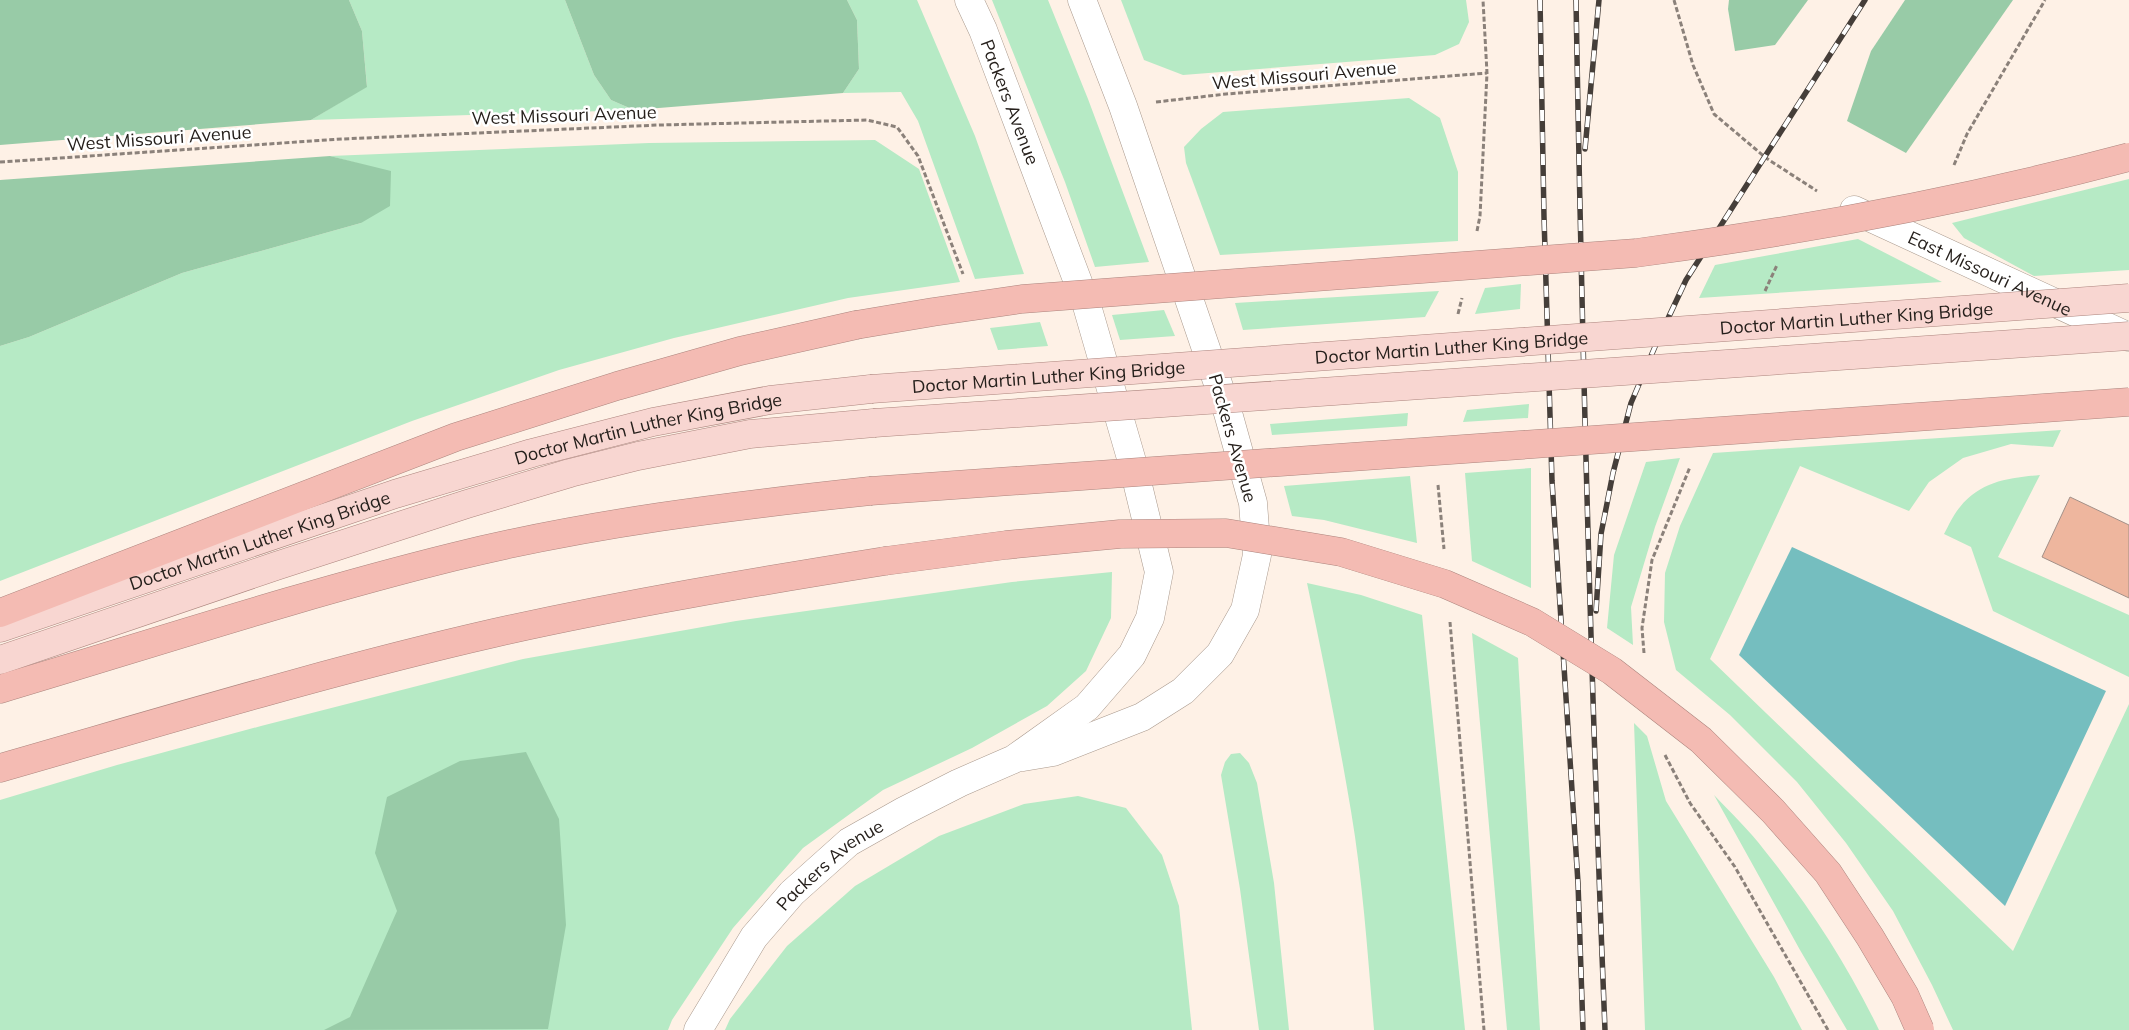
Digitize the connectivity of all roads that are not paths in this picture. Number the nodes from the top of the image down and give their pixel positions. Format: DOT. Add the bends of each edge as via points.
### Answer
graph roads {
  1 [pos="969,0"];
  2 [pos="1082,0"];
  3 [pos="2129,158"];
  4 [pos="1850,208"];
  5 [pos="2129,298"];
  6 [pos="2129,336"];
  7 [pos="2129,402"];
  8 [pos="0,613"];
  9 [pos="0,628"];
  10 [pos="0,660"];
  11 [pos="0,689"];
  12 [pos="1014,759"];
  13 [pos="0,768"];
  14 [pos="698,1030"];
  15 [pos="1920,1030"];
  1 -- 12 [label="main road, Packers Avenue" via="1087,306 1160,572 1150,618 1132,654 1087,707"];
  2 -- 12 [label="main road, Packers Avenue" via="1123,106 1228,413 1253,503 1257,555 1245,610 1220,654 1183,691 1142,717 1053,752"];
  3 -- 8 [label="highway, bridge" via="1928,205 1734,240 1646,251 1022,299 856,325 731,353 456,437"];
  4 -- 6 [label="main road, East Missouri Avenue"];
  5 -- 9 [label="main road, Doctor Martin Luther King Bridge, bridge" via="870,389 770,400 653,422 532,453 395,494"];
  6 -- 10 [label="main road, Doctor Martin Luther King Bridge, bridge" via="750,434 638,456 467,504"];
  7 -- 11 [label="highway, bridge" via="870,491 744,504 622,522 455,557 292,600"];
  12 -- 14 [label="main road, Packers Avenue" via="920,803 849,842 792,892 754,937"];
  13 -- 15 [label="highway, bridge" via="258,694 494,634 720,587 1006,545 1120,534 1226,533 1341,552 1445,584 1532,622 1612,671 1701,740 1828,873 1905,996"];
}
